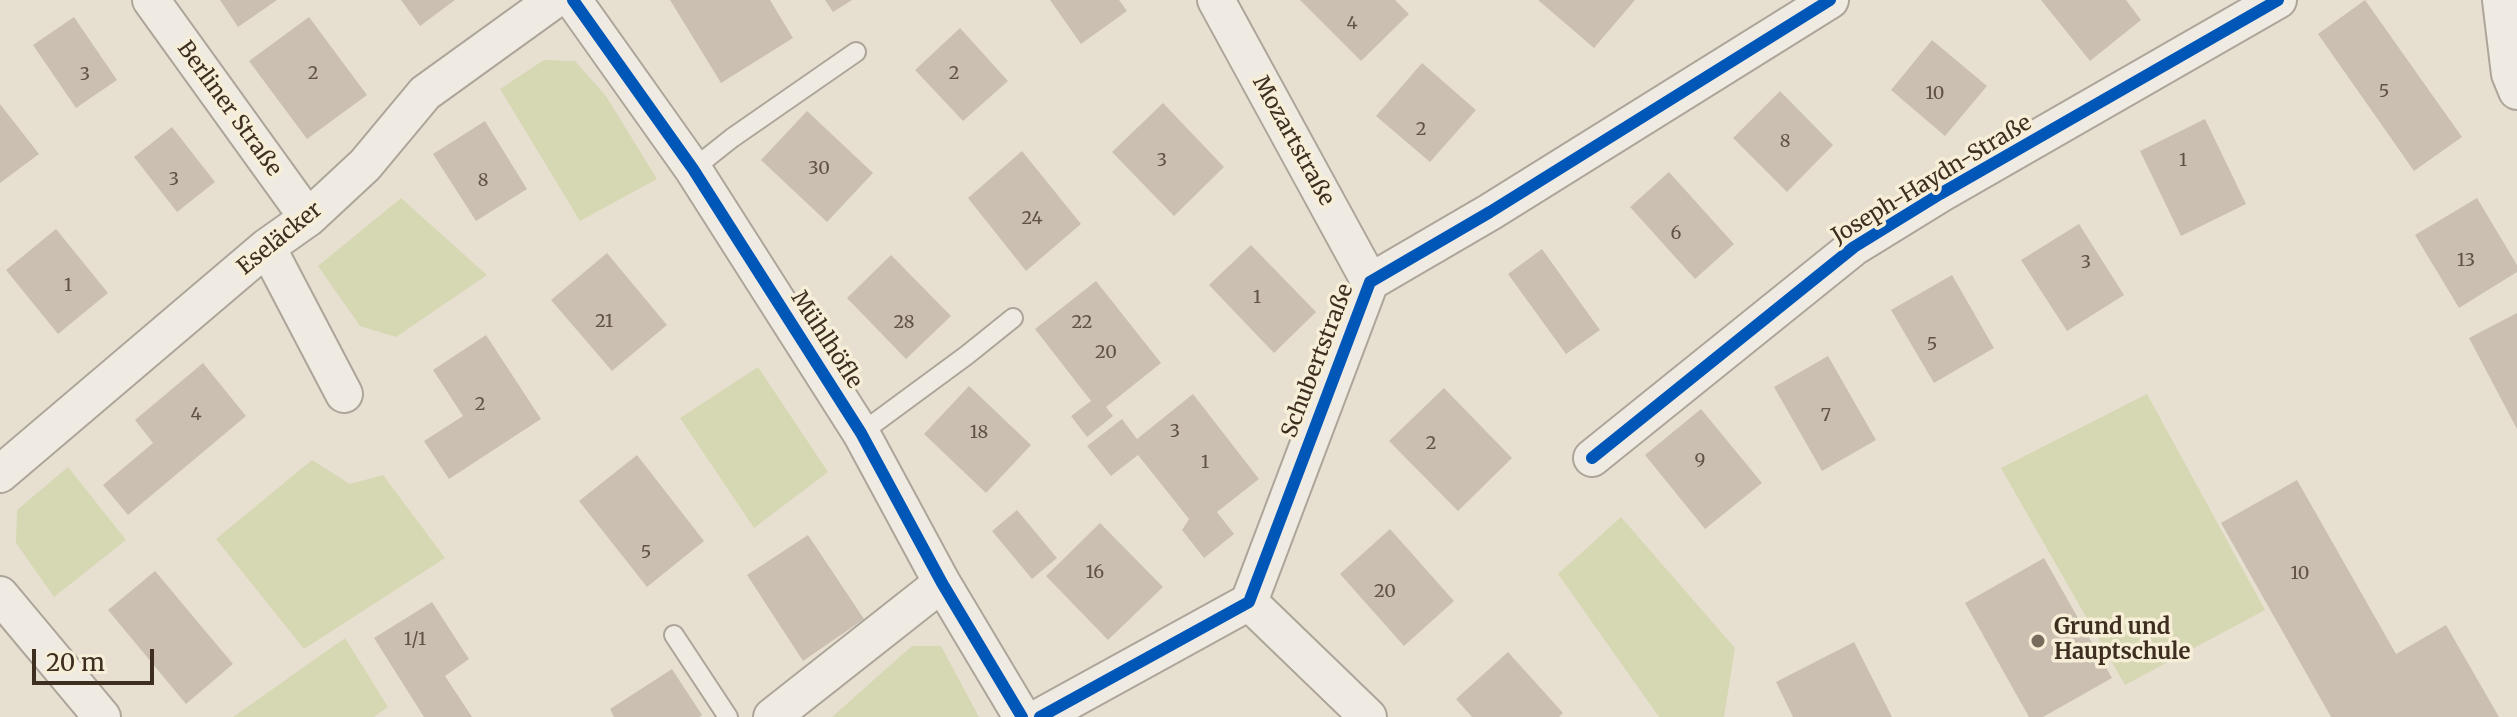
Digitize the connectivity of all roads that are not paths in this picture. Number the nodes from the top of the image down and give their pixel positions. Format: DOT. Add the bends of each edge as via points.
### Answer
graph roads {
  1 [pos="151,0"];
  2 [pos="554,0"];
  3 [pos="573,0"];
  4 [pos="1216,0"];
  5 [pos="1830,0"];
  6 [pos="2278,0"];
  7 [pos="2501,0"];
  8 [pos="856,52"];
  9 [pos="2517,91"];
  10 [pos="693,169"];
  11 [pos="308,218"];
  12 [pos="267,247"];
  13 [pos="1370,282"];
  14 [pos="1013,318"];
  15 [pos="344,394"];
  16 [pos="861,433"];
  17 [pos="1592,458"];
  18 [pos="0,474"];
  19 [pos="942,583"];
  20 [pos="0,595"];
  21 [pos="1249,602"];
  22 [pos="674,635"];
  23 [pos="102,717"];
  24 [pos="728,717"];
  25 [pos="772,717"];
  26 [pos="1022,717"];
  27 [pos="1040,717"];
  28 [pos="1368,717"];
  1 -- 11 [label="street, Berliner Straße"];
  2 -- 11 [label="street, Eseläcker" via="425,93 365,165"];
  3 -- 10 [label="street, Mühlhöfle"];
  4 -- 13 [label="street, Mozartstraße"];
  5 -- 13 [label="street, Schubertstraße"];
  6 -- 17 [label="street, Joseph-Haydn-Straße" via="1854,247"];
  7 -- 9 [label="street"];
  8 -- 10 [label="lane"];
  10 -- 16 [label="street, Mühlhöfle"];
  11 -- 12 [label="street, Eseläcker"];
  12 -- 15 [label="street"];
  12 -- 18 [label="street, Eseläcker"];
  13 -- 21 [label="street, Schubertstraße"];
  14 -- 16 [label="lane"];
  16 -- 19 [label="street, Mühlhöfle"];
  19 -- 25 [label="street"];
  19 -- 26 [label="street, Mühlhöfle"];
  20 -- 23 [label="street"];
  21 -- 27 [label="street"];
  21 -- 28 [label="street"];
  22 -- 24 [label="lane"];
}
